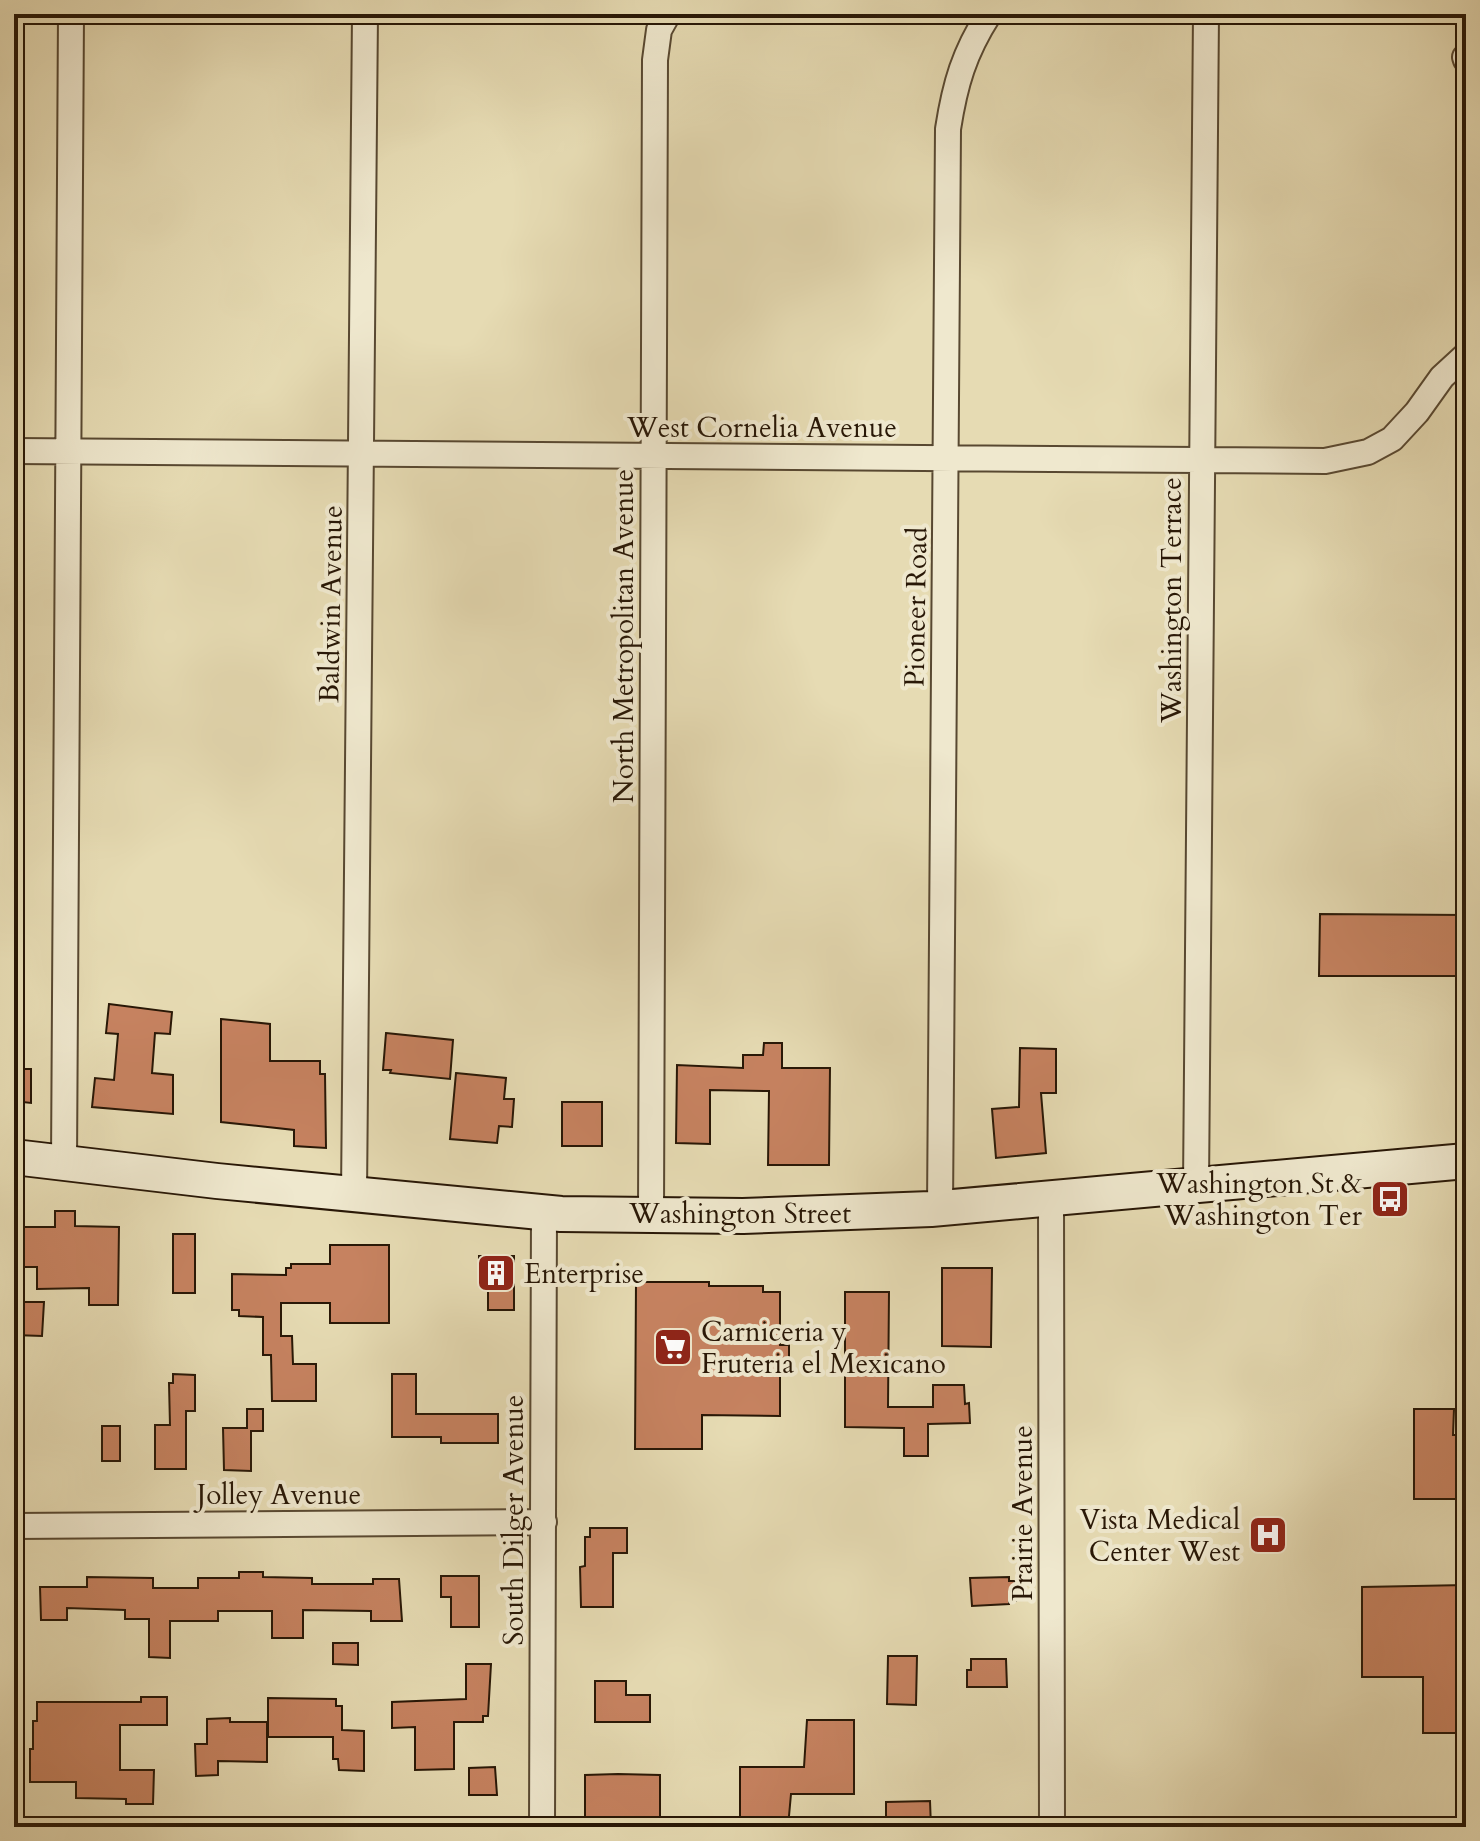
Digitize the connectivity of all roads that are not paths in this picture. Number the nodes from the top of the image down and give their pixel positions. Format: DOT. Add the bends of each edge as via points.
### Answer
graph roads {
  1 [pos="71,14"];
  2 [pos="365,14"];
  3 [pos="668,14"];
  4 [pos="989,14"];
  5 [pos="1206,14"];
  6 [pos="1466,355"];
  7 [pos="14,451"];
  8 [pos="68,451"];
  9 [pos="361,453"];
  10 [pos="653,456"];
  11 [pos="947,458"];
  12 [pos="1202,460"];
  13 [pos="14,1157"];
  14 [pos="1466,1161"];
  15 [pos="64,1163"];
  16 [pos="1196,1186"];
  17 [pos="354,1194"];
  18 [pos="1051,1200"];
  19 [pos="940,1209"];
  20 [pos="544,1213"];
  21 [pos="651,1214"];
  22 [pos="544,1522"];
  23 [pos="14,1526"];
  24 [pos="542,1827"];
  25 [pos="1052,1827"];
  1 -- 8 [label="street"];
  2 -- 9 [label="street, Baldwin Avenue"];
  3 -- 10 [label="street, North Metropolitan Avenue" via="659,30 655,60"];
  4 -- 11 [label="street, Pioneer Road" via="955,83 948,129"];
  5 -- 12 [label="street, Washington Terrace"];
  6 -- 12 [label="street, West Cornelia Avenue" via="1392,439 1368,452 1325,461"];
  7 -- 8 [label="street, West Cornelia Avenue"];
  8 -- 9 [label="street, West Cornelia Avenue"];
  8 -- 15 [label="street"];
  9 -- 10 [label="street, West Cornelia Avenue"];
  9 -- 17 [label="street, Baldwin Avenue"];
  10 -- 11 [label="street, West Cornelia Avenue"];
  10 -- 21 [label="street, North Metropolitan Avenue"];
  11 -- 12 [label="street, West Cornelia Avenue"];
  11 -- 19 [label="street, Pioneer Road"];
  12 -- 16 [label="street, Washington Terrace"];
  13 -- 15 [label="main road, Washington Street"];
  14 -- 16 [label="main road, Washington Street"];
  15 -- 17 [label="main road, Washington Street"];
  16 -- 18 [label="main road, Washington Street"];
  17 -- 20 [label="main road, Washington Street"];
  18 -- 19 [label="main road, Washington Street"];
  18 -- 25 [label="street, Prairie Avenue"];
  19 -- 21 [label="main road, Washington Street"];
  20 -- 21 [label="main road, Washington Street"];
  20 -- 22 [label="street, South Dilger Avenue"];
  22 -- 23 [label="street, Jolley Avenue"];
  22 -- 24 [label="street, South Dilger Avenue"];
}
